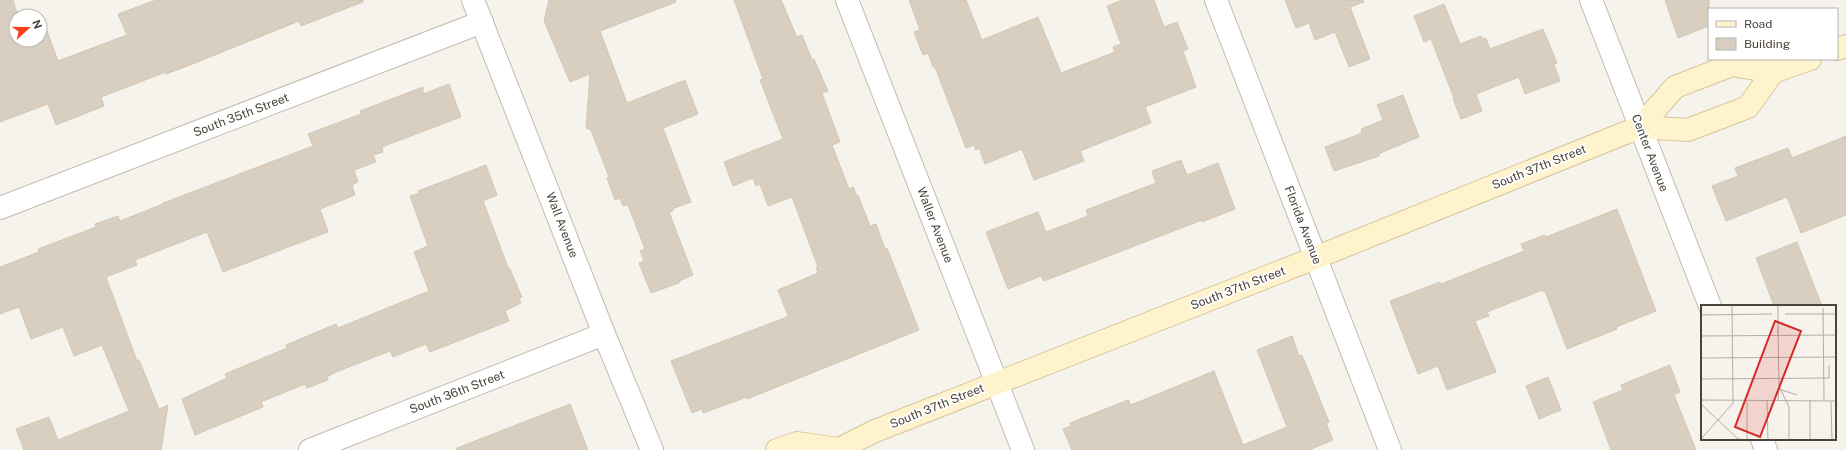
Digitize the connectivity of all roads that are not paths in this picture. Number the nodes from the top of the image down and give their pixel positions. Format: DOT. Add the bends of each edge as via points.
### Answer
graph roads {
  1 [pos="473,0"];
  2 [pos="847,0"];
  3 [pos="1216,0"];
  4 [pos="1591,0"];
  5 [pos="482,22"];
  6 [pos="1807,60"];
  7 [pos="1773,72"];
  8 [pos="1640,127"];
  9 [pos="0,208"];
  10 [pos="1315,258"];
  11 [pos="1710,305"];
  12 [pos="604,334"];
  13 [pos="997,382"];
  14 [pos="1762,440"];
  15 [pos="310,450"];
  16 [pos="652,450"];
  17 [pos="777,450"];
  18 [pos="838,450"];
  19 [pos="1023,450"];
  20 [pos="1390,450"];
  21 [pos="1766,450"];
  1 -- 5 [label="street, Wall Avenue"];
  2 -- 13 [label="street, Waller Avenue"];
  3 -- 10 [label="street, Florida Avenue"];
  4 -- 8 [label="street, Center Avenue"];
  5 -- 9 [label="street, South 35th Street"];
  5 -- 12 [label="street, Wall Avenue"];
  6 -- 7 [label="street, South 37th Street"];
  7 -- 8 [label="street, South 37th Street" via="1748,107 1688,130"];
  7 -- 8 [label="street, South 37th Street" via="1732,65 1675,88"];
  8 -- 10 [label="street, South 37th Street"];
  8 -- 11 [label="street, Center Avenue"];
  10 -- 13 [label="street, South 37th Street"];
  10 -- 20 [label="street, Florida Avenue"];
  12 -- 15 [label="street, South 36th Street"];
  12 -- 16 [label="street, Wall Avenue"];
  13 -- 18 [label="street, South 37th Street" via="875,431"];
  13 -- 19 [label="street, Waller Avenue"];
  14 -- 21 [label="street"];
  17 -- 18 [label="street" via="797,443"];
}
